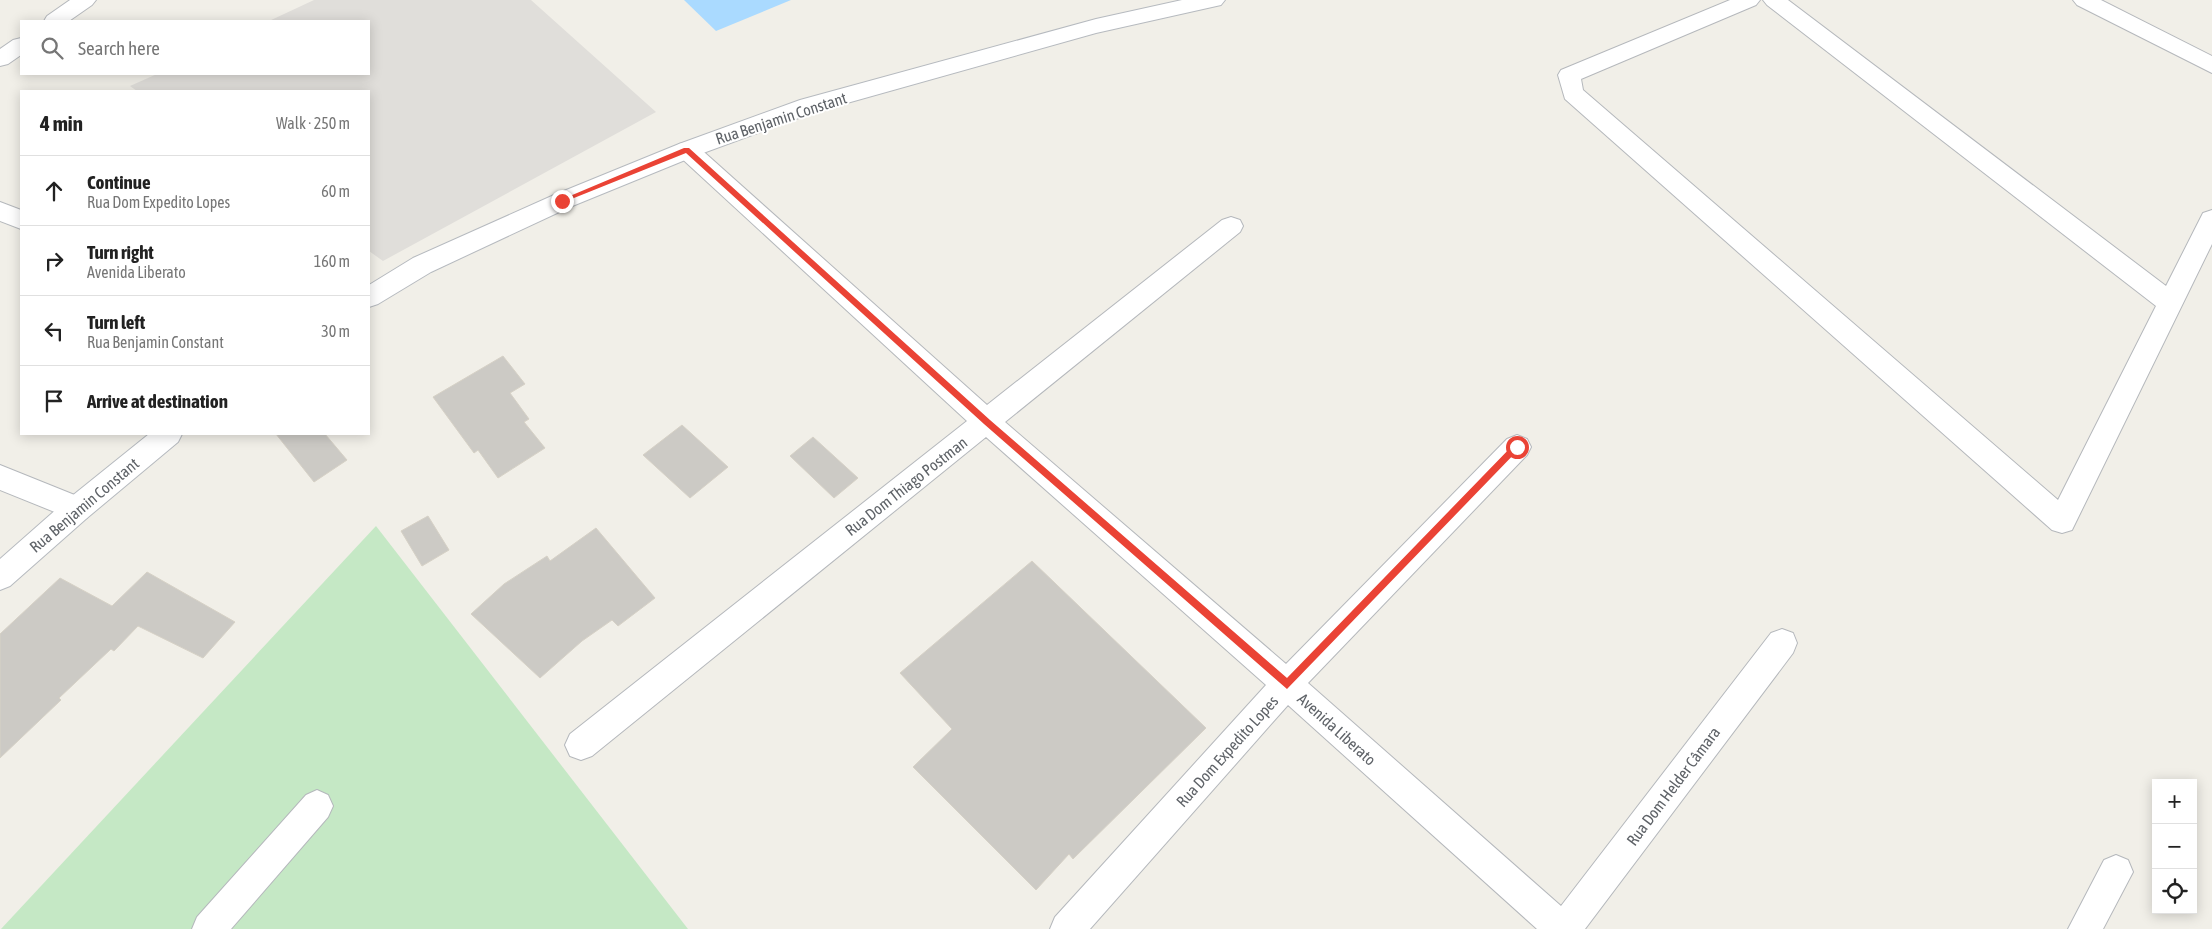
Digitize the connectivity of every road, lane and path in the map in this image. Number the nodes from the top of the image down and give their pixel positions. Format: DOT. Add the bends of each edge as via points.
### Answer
graph roads {
  1 [pos="85,0"];
  2 [pos="1214,0"];
  3 [pos="1749,0"];
  4 [pos="1774,0"];
  5 [pos="2084,0"];
  6 [pos="55,20"];
  7 [pos="20,46"];
  8 [pos="0,60"];
  9 [pos="2212,65"];
  10 [pos="687,150"];
  11 [pos="0,211"];
  12 [pos="2212,219"];
  13 [pos="20,220"];
  14 [pos="1230,226"];
  15 [pos="370,296"];
  16 [pos="2169,302"];
  17 [pos="987,422"];
  18 [pos="167,435"];
  19 [pos="1517,447"];
  20 [pos="0,477"];
  21 [pos="77,509"];
  22 [pos="0,578"];
  23 [pos="1782,643"];
  24 [pos="1287,684"];
  25 [pos="581,745"];
  26 [pos="317,806"];
  27 [pos="2116,872"];
  28 [pos="209,929"];
  29 [pos="1067,929"];
  30 [pos="1563,929"];
  31 [pos="2085,929"];
  1 -- 6 [label="street"];
  2 -- 10 [label="street, Rua Benjamin Constant" via="1096,26 808,106"];
  3 -- 16 [label="street" via="1569,75 1573,93 2062,521"];
  4 -- 16 [label="street"];
  5 -- 9 [label="street"];
  7 -- 8 [label="street"];
  10 -- 15 [label="street, Rua Benjamin Constant" via="562,201 422,265"];
  10 -- 17 [label="street, Avenida Liberato"];
  11 -- 13 [label="street"];
  12 -- 16 [label="street"];
  14 -- 17 [label="street, Rua Dom Thiago Postman"];
  17 -- 24 [label="street, Avenida Liberato"];
  17 -- 25 [label="street, Rua Dom Thiago Postman"];
  18 -- 21 [label="street, Rua Benjamin Constant"];
  19 -- 24 [label="street, Rua Dom Expedito Lopes"];
  20 -- 21 [label="street"];
  21 -- 22 [label="street, Rua Benjamin Constant"];
  23 -- 30 [label="street, Rua Dom Helder Câmara"];
  24 -- 29 [label="street, Rua Dom Expedito Lopes"];
  24 -- 30 [label="street, Avenida Liberato"];
  26 -- 28 [label="street"];
  27 -- 31 [label="street"];
}
